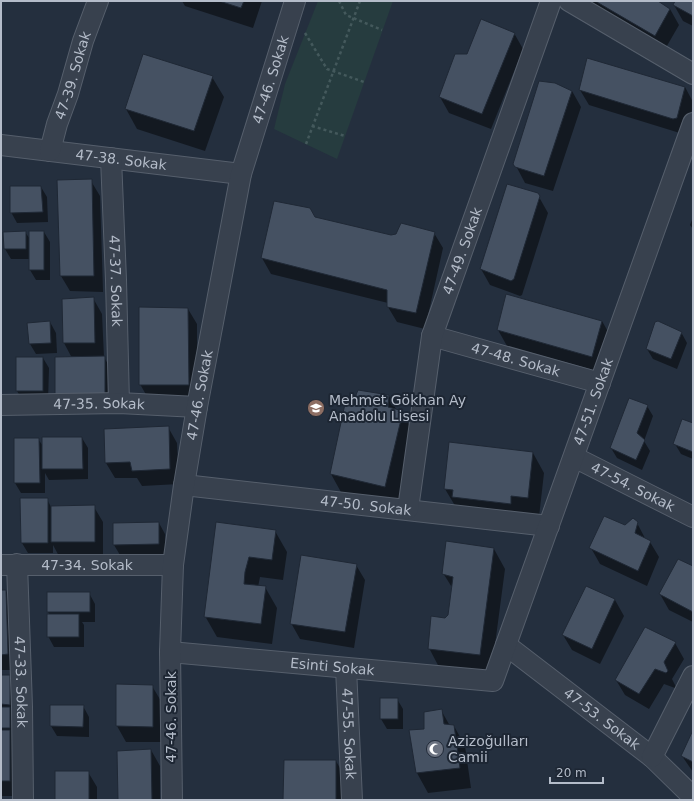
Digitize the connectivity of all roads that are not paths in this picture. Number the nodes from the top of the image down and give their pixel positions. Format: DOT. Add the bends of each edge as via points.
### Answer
graph roads {
  1 [pos="98,1"];
  2 [pos="551,1"];
  3 [pos="569,1"];
  4 [pos="293,6"];
  5 [pos="693,74"];
  6 [pos="693,123"];
  7 [pos="1,145"];
  8 [pos="50,151"];
  9 [pos="111,158"];
  10 [pos="241,174"];
  11 [pos="432,336"];
  12 [pos="600,383"];
  13 [pos="119,404"];
  14 [pos="1,405"];
  15 [pos="197,407"];
  16 [pos="574,456"];
  17 [pos="184,485"];
  18 [pos="408,509"];
  19 [pos="691,511"];
  20 [pos="549,526"];
  21 [pos="9,564"];
  22 [pos="173,565"];
  23 [pos="506,645"];
  24 [pos="170,652"];
  25 [pos="346,668"];
  26 [pos="693,676"];
  27 [pos="493,680"];
  28 [pos="652,757"];
  29 [pos="693,797"];
  30 [pos="23,800"];
  31 [pos="172,800"];
  32 [pos="352,800"];
  1 -- 8 [label="street, 47-39. Sokak" via="83,40"];
  2 -- 11 [label="street, 47-49. Sokak"];
  3 -- 5 [label="street"];
  4 -- 10 [label="street, 47-46. Sokak"];
  6 -- 12 [label="street, 47-51. Sokak"];
  7 -- 8 [label="street, 47-38. Sokak"];
  8 -- 9 [label="street, 47-38. Sokak"];
  9 -- 10 [label="street, 47-38. Sokak"];
  9 -- 13 [label="street, 47-37. Sokak"];
  10 -- 15 [label="street, 47-46. Sokak"];
  11 -- 12 [label="street, 47-48. Sokak"];
  11 -- 18 [label="street, 47-49. Sokak"];
  12 -- 16 [label="street, 47-51. Sokak"];
  13 -- 14 [label="street, 47-35. Sokak"];
  13 -- 15 [label="street, 47-35. Sokak"];
  15 -- 17 [label="street, 47-46. Sokak"];
  16 -- 19 [label="street, 47-54. Sokak"];
  16 -- 20 [label="street, 47-51. Sokak"];
  17 -- 18 [label="street, 47-50. Sokak"];
  17 -- 22 [label="street, 47-46. Sokak"];
  18 -- 20 [label="street, 47-50. Sokak"];
  20 -- 23 [label="street, 47-51. Sokak"];
  21 -- 22 [label="street, 47-34. Sokak"];
  21 -- 30 [label="street, 47-33. Sokak" via="22,707"];
  22 -- 24 [label="street, 47-46. Sokak"];
  23 -- 27 [label="street, 47-51. Sokak"];
  23 -- 28 [label="street, 47-53. Sokak"];
  24 -- 25 [label="street, Esinti Sokak"];
  24 -- 31 [label="street, 47-46. Sokak"];
  25 -- 27 [label="street, Esinti Sokak"];
  25 -- 32 [label="street, 47-55. Sokak"];
  26 -- 28 [label="street"];
  28 -- 29 [label="street, 47-53. Sokak"];
}
